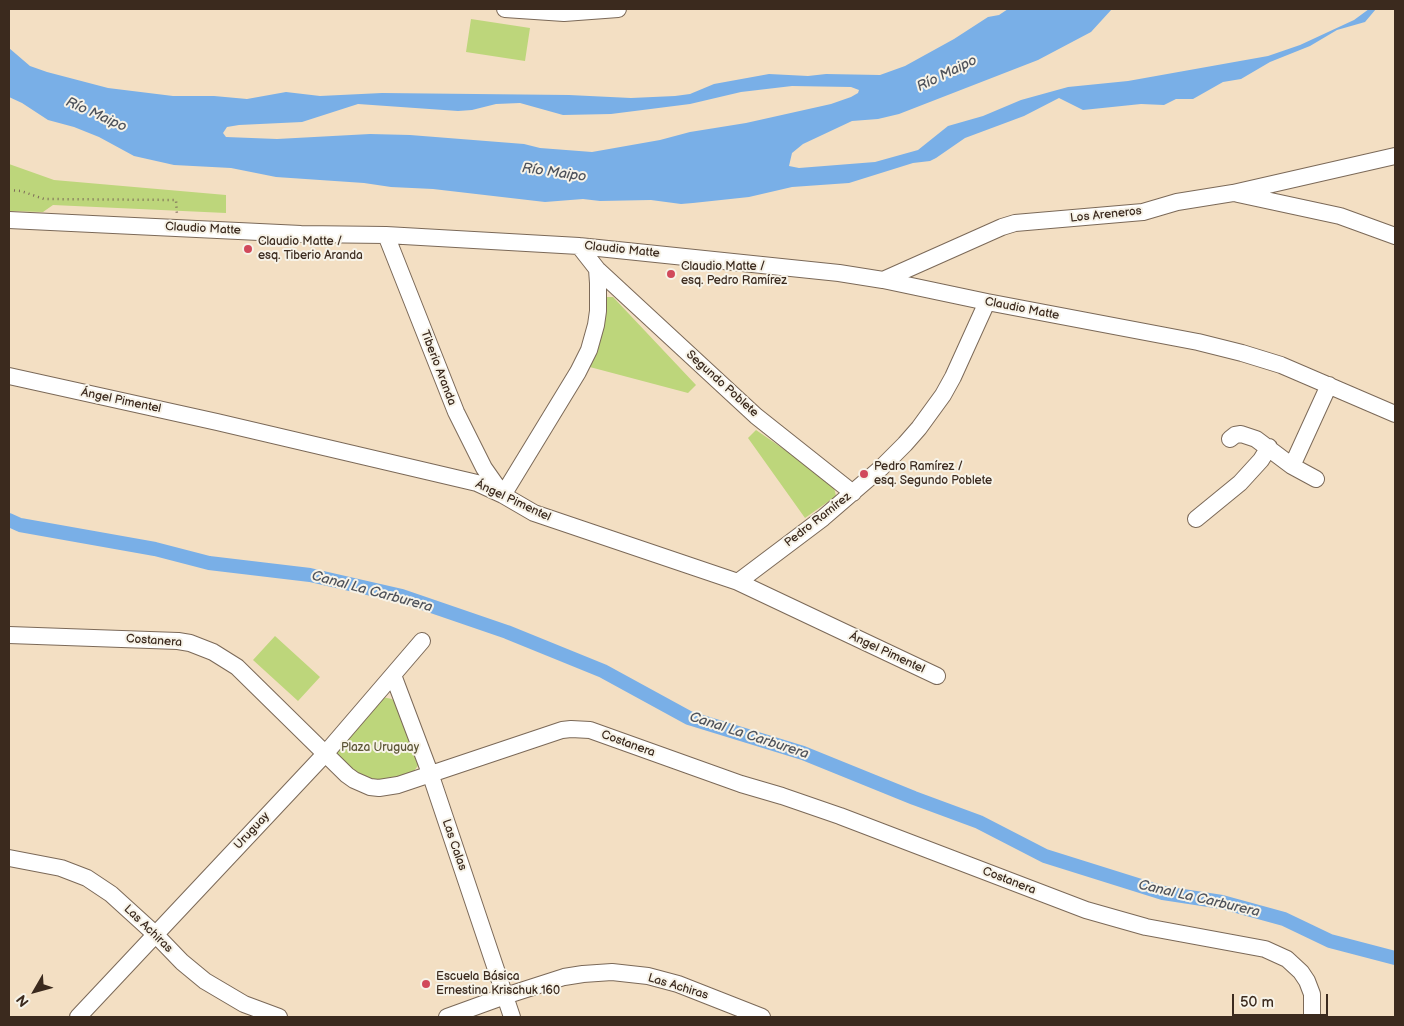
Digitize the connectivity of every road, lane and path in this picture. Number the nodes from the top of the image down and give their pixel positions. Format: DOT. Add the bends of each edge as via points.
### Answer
graph roads {
  1 [pos="509,9"];
  2 [pos="618,9"];
  3 [pos="1395,156"];
  4 [pos="9,190"];
  5 [pos="1233,193"];
  6 [pos="9,220"];
  7 [pos="177,228"];
  8 [pos="386,235"];
  9 [pos="1395,236"];
  10 [pos="579,246"];
  11 [pos="597,269"];
  12 [pos="883,280"];
  13 [pos="987,302"];
  14 [pos="9,376"];
  15 [pos="1329,385"];
  16 [pos="1395,414"];
  17 [pos="1230,439"];
  18 [pos="1269,447"];
  19 [pos="1292,466"];
  20 [pos="1316,479"];
  21 [pos="853,493"];
  22 [pos="503,495"];
  23 [pos="1196,519"];
  24 [pos="738,582"];
  25 [pos="9,635"];
  26 [pos="422,641"];
  27 [pos="394,674"];
  28 [pos="937,676"];
  29 [pos="324,754"];
  30 [pos="430,773"];
  31 [pos="9,858"];
  32 [pos="155,934"];
  33 [pos="505,996"];
  34 [pos="78,1017"];
  35 [pos="279,1017"];
  36 [pos="447,1017"];
  37 [pos="512,1017"];
  38 [pos="762,1017"];
  39 [pos="1312,1017"];
  1 -- 2 [label="street" via="564,13"];
  3 -- 5 [label="street, Los Areneros"];
  4 -- 7 [label="path" via="44,200 176,200"];
  5 -- 9 [label="street" via="1340,216"];
  5 -- 12 [label="street, Los Areneros" via="1178,202 1143,212 1015,223"];
  6 -- 7 [label="street, Claudio Matte"];
  7 -- 8 [label="street, Claudio Matte"];
  8 -- 10 [label="street, Claudio Matte"];
  8 -- 22 [label="street, Tiberio Aranda" via="456,412 484,468"];
  10 -- 11 [label="street, Segundo Poblete"];
  10 -- 12 [label="street, Claudio Matte"];
  11 -- 21 [label="street, Segundo Poblete" via="756,416"];
  11 -- 22 [label="street" via="598,311 589,350"];
  12 -- 13 [label="street, Claudio Matte"];
  13 -- 15 [label="street, Claudio Matte" via="1198,342 1281,365"];
  13 -- 21 [label="street, Pedro Ramírez" via="952,377 932,411 899,450"];
  14 -- 22 [label="street, Ángel Pimentel" via="477,483"];
  15 -- 16 [label="street, Claudio Matte"];
  15 -- 19 [label="street"];
  17 -- 18 [label="street" via="1241,434"];
  18 -- 19 [label="street"];
  18 -- 23 [label="street" via="1240,483"];
  19 -- 20 [label="street"];
  21 -- 24 [label="street, Pedro Ramírez"];
  22 -- 24 [label="street, Ángel Pimentel" via="544,517"];
  24 -- 28 [label="street, Ángel Pimentel"];
  25 -- 29 [label="street, Costanera" via="178,641 202,647 237,667"];
  26 -- 27 [label="street, Uruguay"];
  27 -- 29 [label="street, Uruguay"];
  27 -- 30 [label="street, Las Calas"];
  29 -- 30 [label="street, Costanera" via="354,780 370,787 388,787"];
  29 -- 32 [label="street, Uruguay"];
  30 -- 33 [label="street, Las Calas"];
  30 -- 39 [label="street, Costanera" via="562,730 590,730 840,816 1086,910 1146,927 1258,947 1294,965 1306,980 1313,1001"];
  31 -- 32 [label="street, Las Achiras" via="61,868 87,878 111,894"];
  32 -- 34 [label="street, Uruguay"];
  32 -- 35 [label="street, Las Achiras" via="205,981 244,1004"];
  33 -- 36 [label="street, Las Achiras"];
  33 -- 37 [label="street, Las Calas"];
  33 -- 38 [label="street, Las Achiras" via="564,977 598,972 627,973 678,984"];
}
